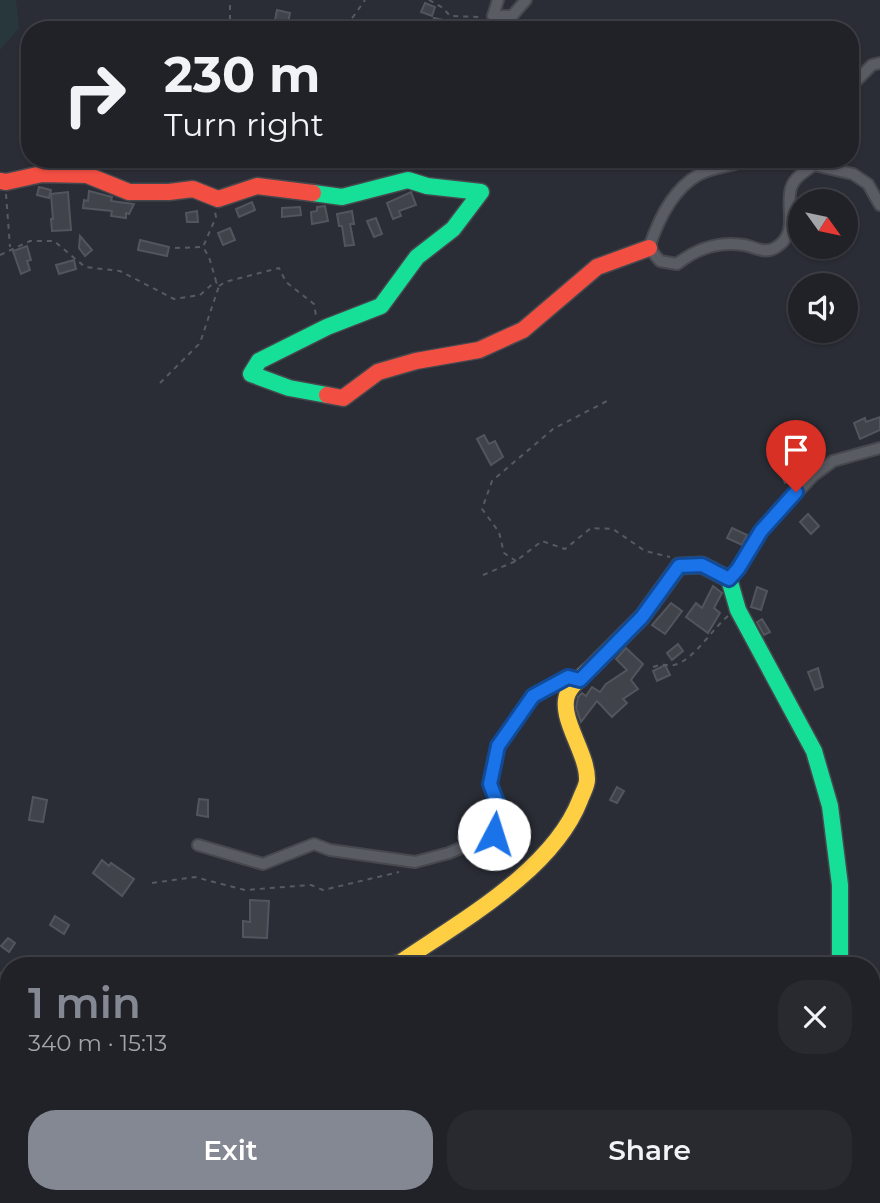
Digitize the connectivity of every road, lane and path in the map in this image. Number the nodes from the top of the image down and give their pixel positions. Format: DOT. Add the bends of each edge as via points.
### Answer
graph roads {
  1 [pos="365,0"];
  2 [pos="429,0"];
  3 [pos="498,0"];
  4 [pos="526,0"];
  5 [pos="230,5"];
  6 [pos="493,16"];
  7 [pos="230,21"];
  8 [pos="348,21"];
  9 [pos="880,63"];
  10 [pos="859,78"];
  11 [pos="719,168"];
  12 [pos="810,168"];
  13 [pos="827,168"];
  14 [pos="3,182"];
  15 [pos="212,197"];
  16 [pos="880,205"];
  17 [pos="203,247"];
  18 [pos="175,248"];
  19 [pos="649,248"];
  20 [pos="10,249"];
  21 [pos="0,256"];
  22 [pos="216,281"];
  23 [pos="219,286"];
  24 [pos="319,331"];
  25 [pos="160,383"];
  26 [pos="611,399"];
  27 [pos="880,448"];
  28 [pos="516,561"];
  29 [pos="679,566"];
  30 [pos="482,575"];
  31 [pos="729,579"];
  32 [pos="738,610"];
  33 [pos="653,667"];
  34 [pos="580,680"];
  35 [pos="198,845"];
  36 [pos="410,862"];
  37 [pos="152,883"];
  38 [pos="408,957"];
  39 [pos="840,957"];
  1 -- 8 [label="path"];
  2 -- 6 [label="path" via="450,16"];
  3 -- 6 [label="street"];
  4 -- 6 [label="street" via="512,16"];
  5 -- 7 [label="path"];
  9 -- 10 [label="street"];
  11 -- 19 [label="street" via="700,173 677,190"];
  12 -- 19 [label="street" via="789,191 790,229 775,248 708,247 677,264 660,261"];
  13 -- 16 [label="street" via="853,174 868,184"];
  14 -- 15 [label="street" via="42,174 87,175 129,192 193,189"];
  14 -- 20 [label="path"];
  15 -- 17 [label="path" via="216,217"];
  15 -- 24 [label="street" via="257,187 342,197 408,180 481,192 453,229 417,257 382,306"];
  17 -- 18 [label="path"];
  17 -- 22 [label="path"];
  19 -- 24 [label="street" via="597,267 523,330 479,350 378,372 343,398 289,388 251,374 258,361"];
  20 -- 21 [label="path"];
  20 -- 22 [label="path" via="30,241 54,241 85,267 120,271 174,299 200,295"];
  22 -- 23 [label="path"];
  23 -- 24 [label="path" via="279,268 286,282 314,304"];
  23 -- 25 [label="path" via="200,343"];
  26 -- 28 [label="path" via="553,429 492,481 482,509 499,532 504,552"];
  27 -- 31 [label="street" via="833,461 814,475 761,531"];
  28 -- 29 [label="path" via="541,541 565,549 592,528 613,529 645,551 677,559"];
  28 -- 30 [label="path"];
  29 -- 31 [label="street" via="702,565"];
  29 -- 34 [label="street" via="642,617"];
  31 -- 32 [label="street"];
  32 -- 33 [label="path" via="688,657"];
  32 -- 39 [label="street" via="814,751 827,795 840,885"];
  34 -- 36 [label="street" via="568,677 533,696 498,746 490,784 500,810 494,834 449,853"];
  34 -- 38 [label="street" via="568,692 565,709 587,780 573,814 509,888"];
  35 -- 36 [label="street" via="263,863 314,844"];
  36 -- 37 [label="path" via="399,872 323,890 312,885 245,890 195,877"];
}
